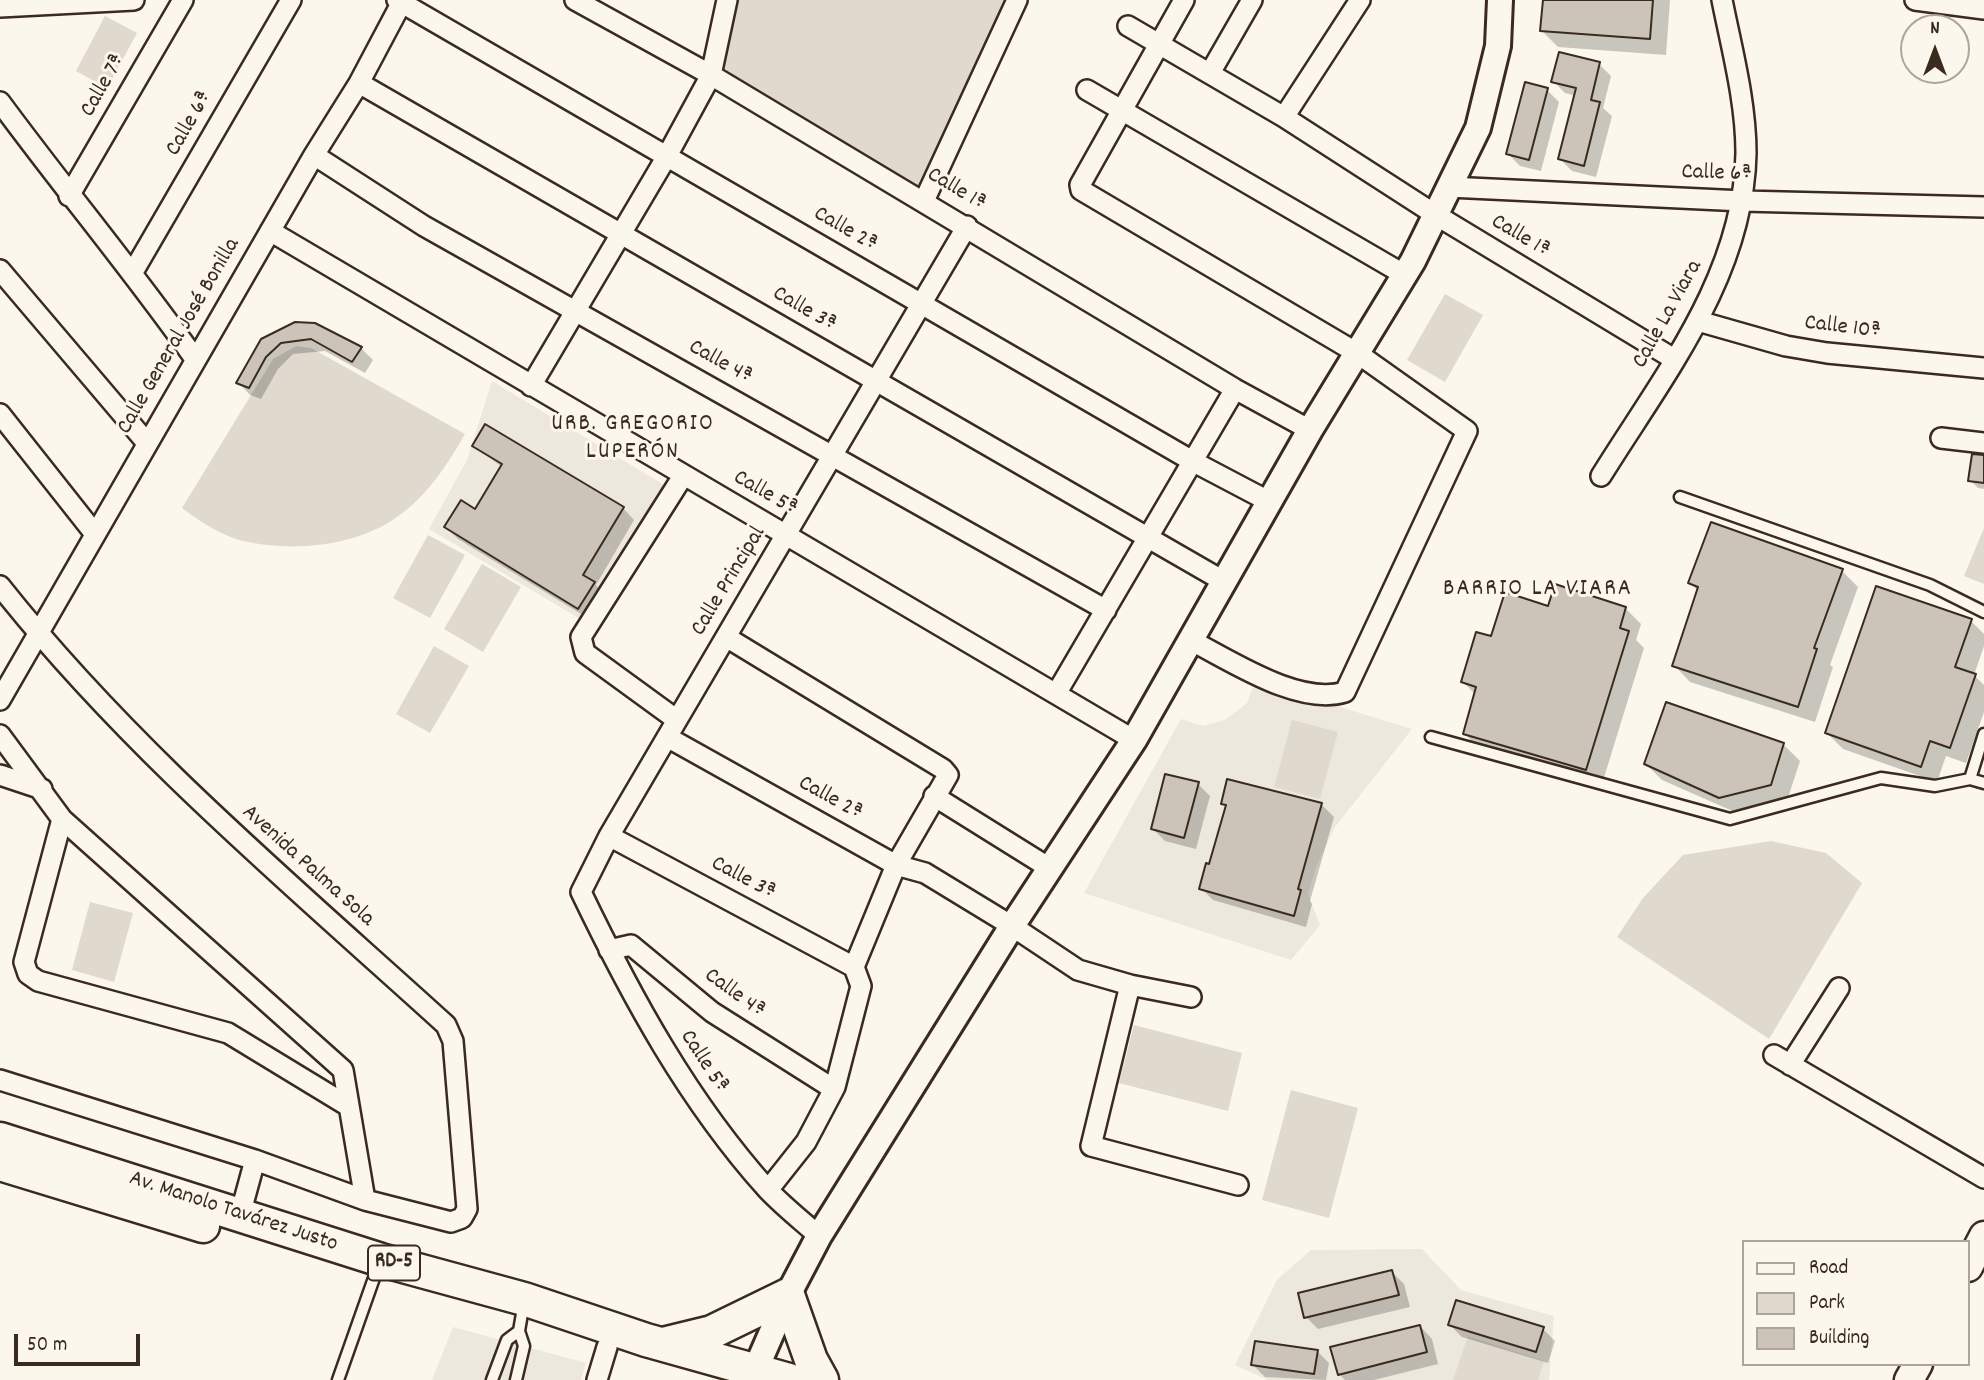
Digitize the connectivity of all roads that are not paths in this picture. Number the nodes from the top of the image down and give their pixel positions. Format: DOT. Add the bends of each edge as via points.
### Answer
graph roads {
  1 [pos="134,0"];
  2 [pos="183,0"];
  3 [pos="291,0"];
  4 [pos="575,0"];
  5 [pos="727,0"];
  6 [pos="1017,0"];
  7 [pos="1184,0"];
  8 [pos="1252,0"];
  9 [pos="1360,0"];
  10 [pos="1500,0"];
  11 [pos="1722,0"];
  12 [pos="1915,0"];
  13 [pos="401,1"];
  14 [pos="0,7"];
  15 [pos="1984,9"];
  16 [pos="1128,26"];
  17 [pos="1160,43"];
  18 [pos="1210,73"];
  19 [pos="711,75"];
  20 [pos="359,83"];
  21 [pos="1087,90"];
  22 [pos="0,102"];
  23 [pos="1123,109"];
  24 [pos="1284,117"];
  25 [pos="314,155"];
  26 [pos="667,156"];
  27 [pos="1449,187"];
  28 [pos="69,196"];
  29 [pos="924,201"];
  30 [pos="1742,201"];
  31 [pos="1984,207"];
  32 [pos="1436,215"];
  33 [pos="967,226"];
  34 [pos="270,231"];
  35 [pos="621,234"];
  36 [pos="0,270"];
  37 [pos="133,272"];
  38 [pos="1405,275"];
  39 [pos="922,304"];
  40 [pos="575,310"];
  41 [pos="1698,321"];
  42 [pos="1357,353"];
  43 [pos="195,359"];
  44 [pos="1674,359"];
  45 [pos="1984,368"];
  46 [pos="877,380"];
  47 [pos="531,386"];
  48 [pos="1235,389"];
  49 [pos="0,414"];
  50 [pos="1310,430"];
  51 [pos="1941,438"];
  52 [pos="147,443"];
  53 [pos="1984,443"];
  54 [pos="833,455"];
  55 [pos="1195,461"];
  56 [pos="683,476"];
  57 [pos="1601,476"];
  58 [pos="1680,497"];
  59 [pos="1270,502"];
  60 [pos="95,534"];
  61 [pos="786,535"];
  62 [pos="1148,538"];
  63 [pos="1225,582"];
  64 [pos="0,586"];
  65 [pos="1106,610"];
  66 [pos="1984,612"];
  67 [pos="38,634"];
  68 [pos="726,636"];
  69 [pos="1192,641"];
  70 [pos="1056,694"];
  71 [pos="0,700"];
  72 [pos="672,728"];
  73 [pos="1984,734"];
  74 [pos="0,735"];
  75 [pos="1431,737"];
  76 [pos="1134,740"];
  77 [pos="0,775"];
  78 [pos="1970,779"];
  79 [pos="1984,783"];
  80 [pos="42,789"];
  81 [pos="934,796"];
  82 [pos="62,819"];
  83 [pos="609,836"];
  84 [pos="896,865"];
  85 [pos="1051,869"];
  86 [pos="581,892"];
  87 [pos="1012,926"];
  88 [pos="609,950"];
  89 [pos="854,967"];
  90 [pos="1130,985"];
  91 [pos="1839,988"];
  92 [pos="1191,997"];
  93 [pos="0,1080"];
  94 [pos="832,1088"];
  95 [pos="348,1106"];
  96 [pos="0,1139"];
  97 [pos="255,1160"];
  98 [pos="0,1164"];
  99 [pos="1984,1178"];
  100 [pos="1238,1185"];
  101 [pos="768,1190"];
  102 [pos="365,1200"];
  103 [pos="240,1215"];
  104 [pos="819,1236"];
  105 [pos="1984,1236"];
  106 [pos="1970,1262"];
  107 [pos="374,1278"];
  108 [pos="788,1295"];
  109 [pos="521,1316"];
  110 [pos="666,1343"];
  111 [pos="607,1347"];
  112 [pos="754,1375"];
  113 [pos="338,1380"];
  114 [pos="492,1380"];
  115 [pos="516,1380"];
  116 [pos="597,1380"];
  117 [pos="725,1380"];
  118 [pos="789,1380"];
  119 [pos="822,1380"];
  1 -- 14 [label="street"];
  2 -- 28 [label="street, Calle 7ª"];
  3 -- 37 [label="street, Calle 6ª"];
  4 -- 19 [label="street, Calle 1ª"];
  5 -- 19 [label="street"];
  6 -- 29 [label="street"];
  7 -- 17 [label="street"];
  8 -- 18 [label="street"];
  9 -- 24 [label="street"];
  10 -- 27 [label="street" via="1498,46 1478,128"];
  11 -- 30 [label="street, Calle La Viara" via="1741,94 1746,152"];
  12 -- 15 [label="street"];
  13 -- 20 [label="street, Calle General José Bonilla"];
  13 -- 26 [label="street, Calle 2ª"];
  16 -- 17 [label="street, Calle 1ª"];
  17 -- 18 [label="street, Calle 1ª"];
  17 -- 23 [label="street"];
  18 -- 24 [label="street, Calle 1ª"];
  19 -- 26 [label="street"];
  19 -- 29 [label="street, Calle 1ª"];
  20 -- 25 [label="street, Calle General José Bonilla"];
  20 -- 35 [label="street, Calle 3ª"];
  21 -- 23 [label="street"];
  22 -- 28 [label="street"];
  23 -- 38 [label="street"];
  23 -- 42 [label="street" via="1080,190"];
  24 -- 32 [label="street, Calle 1ª"];
  25 -- 34 [label="street, Calle General José Bonilla"];
  25 -- 40 [label="street, Calle 4ª" via="424,226"];
  26 -- 35 [label="street"];
  26 -- 39 [label="street, Calle 2ª"];
  27 -- 30 [label="street, Calle 6ª"];
  27 -- 32 [label="street"];
  28 -- 37 [label="street"];
  29 -- 33 [label="street, Calle 1ª"];
  30 -- 31 [label="street, Calle 6ª"];
  30 -- 41 [label="street, Calle La Viara" via="1723,272"];
  32 -- 38 [label="street"];
  32 -- 44 [label="street, Calle 1ª"];
  33 -- 39 [label="street, Calle Principal"];
  33 -- 48 [label="street, Calle 1ª"];
  34 -- 43 [label="street, Calle General José Bonilla"];
  34 -- 47 [label="street, Calle 5ª"];
  35 -- 40 [label="street"];
  35 -- 46 [label="street, Calle 3ª"];
  36 -- 52 [label="street"];
  37 -- 43 [label="street"];
  38 -- 42 [label="street"];
  39 -- 46 [label="street, Calle Principal"];
  39 -- 55 [label="street, Calle 2ª"];
  40 -- 47 [label="street"];
  40 -- 54 [label="street, Calle 4ª"];
  41 -- 44 [label="street, Calle La Viara"];
  41 -- 45 [label="street, Calle 10ª" via="1827,353"];
  42 -- 50 [label="street"];
  42 -- 69 [label="street" via="1467,431 1345,692 1330,696 1304,692 1257,675"];
  43 -- 52 [label="street, Calle General José Bonilla"];
  44 -- 57 [label="street, Calle La Viara"];
  46 -- 54 [label="street, Calle Principal"];
  46 -- 62 [label="street, Calle 3ª"];
  47 -- 56 [label="street, Calle 5ª"];
  48 -- 50 [label="street, Calle 1ª"];
  48 -- 55 [label="street"];
  49 -- 60 [label="street"];
  50 -- 59 [label="street"];
  51 -- 53 [label="street"];
  52 -- 60 [label="street, Calle General José Bonilla"];
  54 -- 61 [label="street, Calle Principal"];
  54 -- 65 [label="street, Calle 4ª"];
  55 -- 59 [label="street, Calle 2ª"];
  55 -- 62 [label="street"];
  56 -- 61 [label="street, Calle 5ª"];
  56 -- 72 [label="street, Calle 2ª" via="581,637 585,653"];
  58 -- 66 [label="lane" via="1930,585"];
  59 -- 63 [label="street"];
  60 -- 67 [label="street, Calle General José Bonilla"];
  61 -- 68 [label="street, Calle Principal"];
  61 -- 70 [label="street, Calle 5ª"];
  62 -- 63 [label="street, Calle 3ª"];
  62 -- 65 [label="street"];
  63 -- 69 [label="street"];
  64 -- 67 [label="street, Avenida Palma Sola"];
  65 -- 70 [label="street"];
  67 -- 71 [label="street, Calle General José Bonilla"];
  67 -- 102 [label="street, Avenida Palma Sola" via="186,789 446,1026 453,1041 467,1209 462,1218 450,1222"];
  68 -- 72 [label="street, Calle Principal"];
  68 -- 81 [label="street" via="943,769 948,775"];
  69 -- 76 [label="street"];
  70 -- 76 [label="street, Calle 5ª"];
  72 -- 83 [label="street, Calle Principal"];
  72 -- 84 [label="street, Calle 2ª"];
  73 -- 78 [label="lane"];
  74 -- 80 [label="street"];
  75 -- 78 [label="lane" via="1730,819 1881,778 1935,786"];
  76 -- 85 [label="street"];
  77 -- 80 [label="street"];
  78 -- 79 [label="lane"];
  80 -- 82 [label="street"];
  81 -- 84 [label="street"];
  81 -- 85 [label="street"];
  82 -- 95 [label="street" via="343,1070"];
  82 -- 95 [label="street" via="24,962 27,974 38,981 228,1033"];
  83 -- 86 [label="street, Calle Principal"];
  83 -- 89 [label="street, Calle 3ª"];
  84 -- 87 [label="street, Calle 2ª" via="925,873"];
  84 -- 89 [label="street"];
  85 -- 87 [label="street"];
  86 -- 88 [label="street, Calle 5ª"];
  87 -- 90 [label="street, Calle 2ª" via="1078,970"];
  87 -- 104 [label="street"];
  88 -- 94 [label="street, Calle 4ª" via="631,945 712,1012"];
  88 -- 101 [label="street, Calle 5ª" via="633,999 700,1104"];
  89 -- 94 [label="street" via="861,986"];
  90 -- 92 [label="street, Calle 2ª"];
  90 -- 100 [label="street" via="1091,1146"];
  91 -- 99 [label="street" via="1782,1060"];
  93 -- 97 [label="street"];
  94 -- 101 [label="street" via="806,1142"];
  95 -- 102 [label="street"];
  96 -- 103 [label="main road, Av. Manolo Tavárez Justo / RD-5"];
  97 -- 102 [label="street"];
  97 -- 103 [label="street"];
  98 -- 107 [label="main road, Av. Manolo Tavárez Justo / RD-5"];
  101 -- 104 [label="street, Calle 5ª"];
  103 -- 109 [label="main road, Av. Manolo Tavárez Justo / RD-5" via="381,1259"];
  104 -- 108 [label="street"];
  105 -- 106 [label="main road"];
  107 -- 109 [label="main road, Av. Manolo Tavárez Justo / RD-5"];
  107 -- 113 [label="lane"];
  108 -- 110 [label="main road" via="712,1332"];
  108 -- 112 [label="street"];
  108 -- 119 [label="main road"];
  109 -- 110 [label="main road, Av. Manolo Tavárez Justo / RD-5"];
  109 -- 111 [label="main road, Av. Manolo Tavárez Justo / RD-5"];
  109 -- 114 [label="lane"];
  109 -- 115 [label="lane" via="524,1346"];
  110 -- 112 [label="main road, Av. Manolo Tavárez Justo / RD-5"];
  111 -- 116 [label="street"];
  111 -- 117 [label="main road, Av. Manolo Tavárez Justo / RD-5"];
  112 -- 118 [label="main road, Av. Manolo Tavárez Justo / RD-5"];
}
